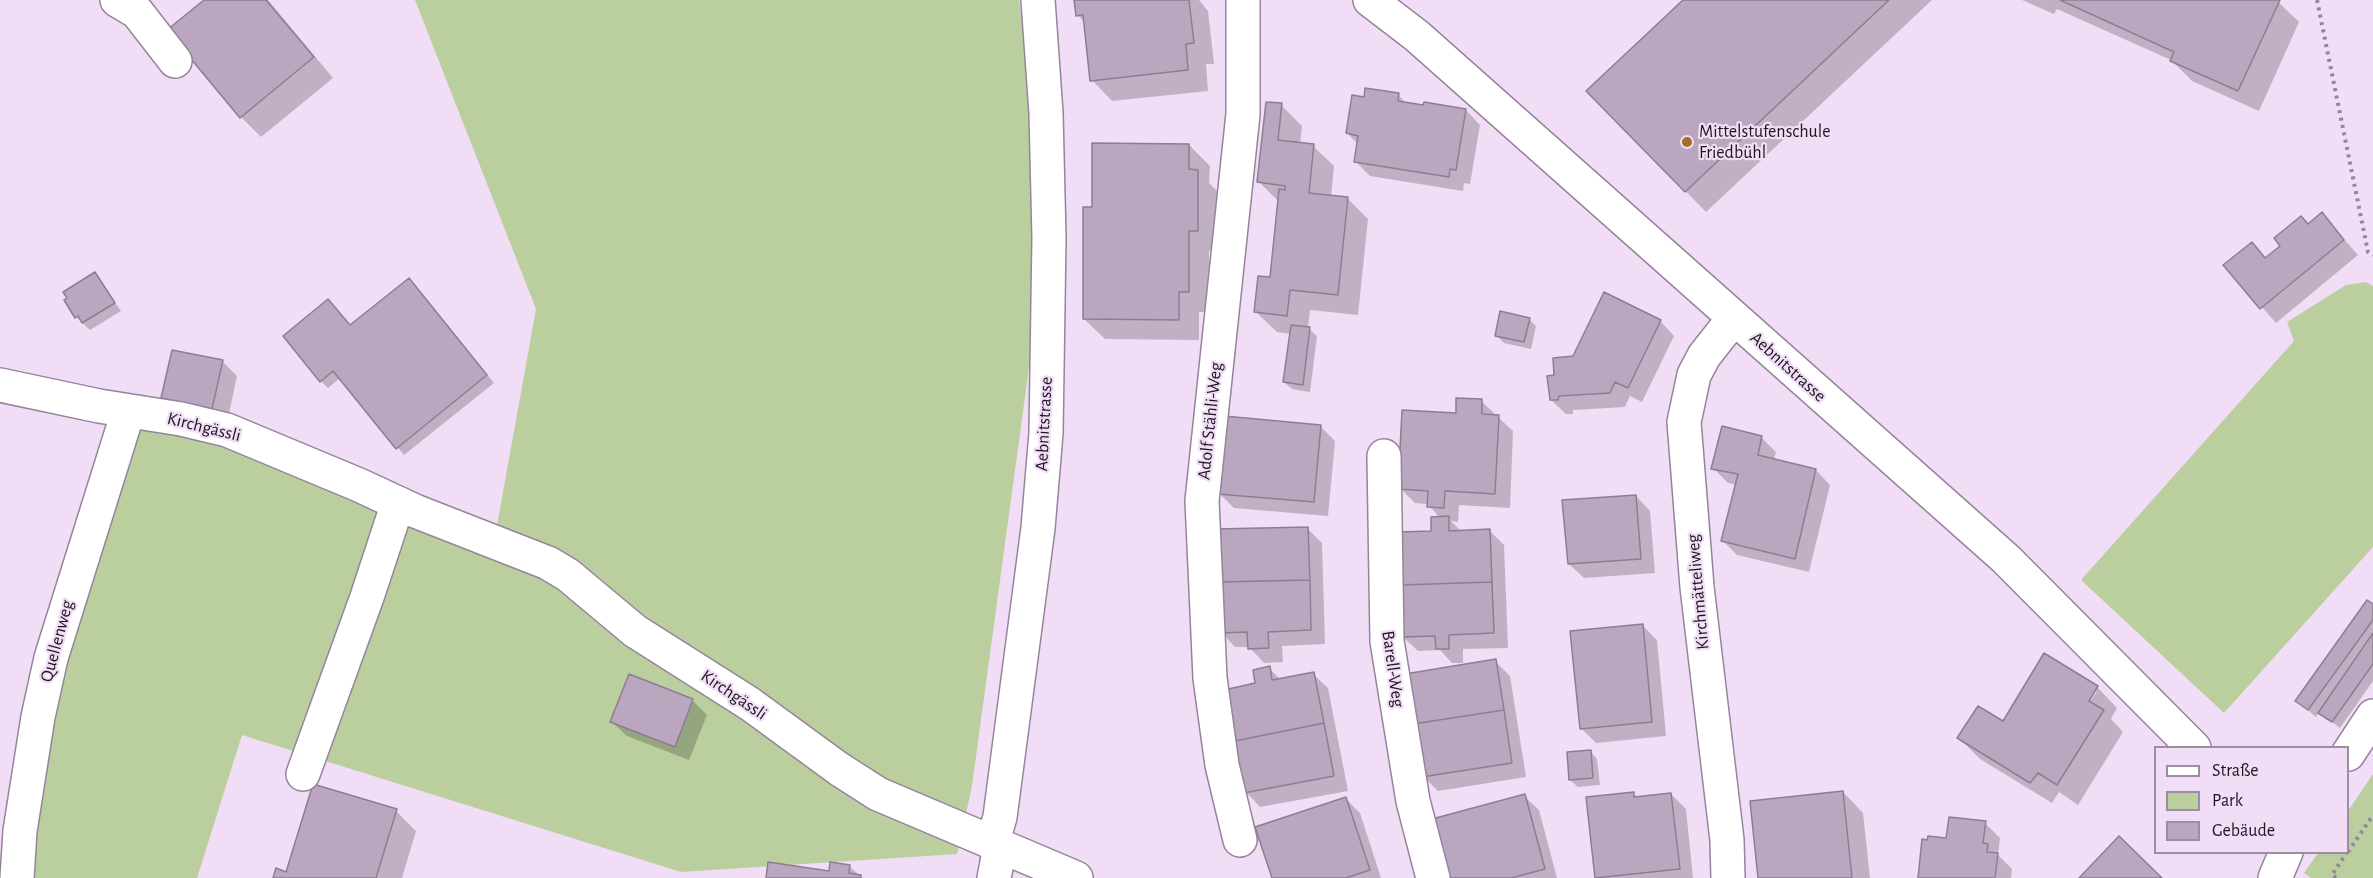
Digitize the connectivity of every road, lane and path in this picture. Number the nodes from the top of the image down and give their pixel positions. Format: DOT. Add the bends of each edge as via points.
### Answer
graph roads {
  1 [pos="117,0"];
  2 [pos="1038,0"];
  3 [pos="1243,0"];
  4 [pos="1370,0"];
  5 [pos="2317,0"];
  6 [pos="175,61"];
  7 [pos="2373,255"];
  8 [pos="1734,318"];
  9 [pos="0,385"];
  10 [pos="128,412"];
  11 [pos="1384,456"];
  12 [pos="398,503"];
  13 [pos="2373,716"];
  14 [pos="2193,746"];
  15 [pos="2349,752"];
  16 [pos="303,774"];
  17 [pos="2373,815"];
  18 [pos="1240,840"];
  19 [pos="2349,849"];
  20 [pos="2285,854"];
  21 [pos="2346,854"];
  22 [pos="995,856"];
  23 [pos="17,878"];
  24 [pos="1077,878"];
  25 [pos="1433,878"];
  26 [pos="1728,878"];
  27 [pos="2275,878"];
  28 [pos="2336,878"];
  1 -- 6 [label="street" via="137,12"];
  2 -- 22 [label="street, Aebnitstrasse" via="1049,238 1046,433 1038,528"];
  3 -- 18 [label="street, Adolf Stähli-Weg" via="1243,114 1202,501 1210,678 1222,765"];
  4 -- 8 [label="street, Aebnitstrasse" via="1417,36"];
  5 -- 7 [label="path" via="2368,252"];
  8 -- 14 [label="street, Aebnitstrasse" via="2006,559"];
  8 -- 26 [label="street, Kirchmätteliweg" via="1694,375 1684,422"];
  9 -- 10 [label="street, Kirchgässli"];
  10 -- 12 [label="street, Kirchgässli" via="227,430"];
  10 -- 23 [label="street, Quellenweg" via="51,658 20,831"];
  11 -- 25 [label="street, Barell-Weg" via="1387,641 1413,801"];
  12 -- 16 [label="street"];
  12 -- 22 [label="street, Kirchgässli" via="548,562 626,625 750,704 839,769"];
  13 -- 15 [label="street"];
  17 -- 19 [label="path"];
  20 -- 27 [label="street"];
  21 -- 28 [label="path" via="2332,875"];
  22 -- 24 [label="street, Kirchgässli"];
}
